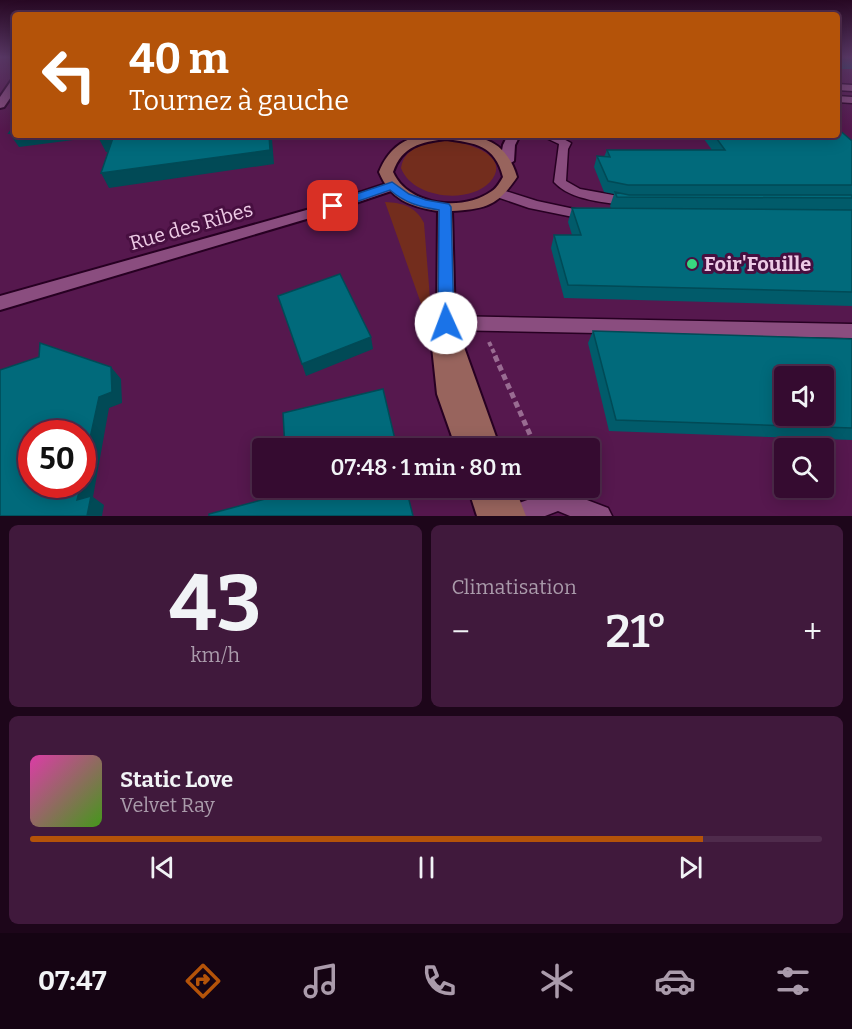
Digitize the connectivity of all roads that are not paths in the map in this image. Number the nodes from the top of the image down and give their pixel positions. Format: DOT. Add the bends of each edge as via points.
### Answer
graph roads {
  1 [pos="11,93"];
  2 [pos="0,105"];
  3 [pos="415,138"];
  4 [pos="480,138"];
  5 [pos="512,138"];
  6 [pos="554,138"];
  7 [pos="507,161"];
  8 [pos="392,186"];
  9 [pos="499,193"];
  10 [pos="646,202"];
  11 [pos="445,207"];
  12 [pos="603,217"];
  13 [pos="0,303"];
  14 [pos="446,323"];
  15 [pos="852,331"];
  16 [pos="463,438"];
  17 [pos="486,438"];
  18 [pos="484,498"];
  19 [pos="507,498"];
  20 [pos="490,516"];
  21 [pos="513,516"];
  22 [pos="600,516"];
  1 -- 2 [label="street"];
  3 -- 8 [label="main road" via="389,158 386,172"];
  4 -- 7 [label="main road"];
  5 -- 7 [label="street"];
  6 -- 10 [label="lane" via="566,143 562,149 560,182 576,192 624,202"];
  7 -- 9 [label="main road" via="510,177"];
  8 -- 11 [label="main road" via="423,204"];
  8 -- 13 [label="street, Rue des Ribes"];
  9 -- 11 [label="main road" via="476,204"];
  9 -- 12 [label="lane" via="564,213"];
  11 -- 14 [label="main road"];
  14 -- 15 [label="lane"];
  14 -- 16 [label="main road" via="442,347 448,394"];
  14 -- 17 [label="main road"];
  18 -- 20 [label="main road"];
  19 -- 21 [label="main road"];
  21 -- 22 [label="lane" via="558,500"];
}
